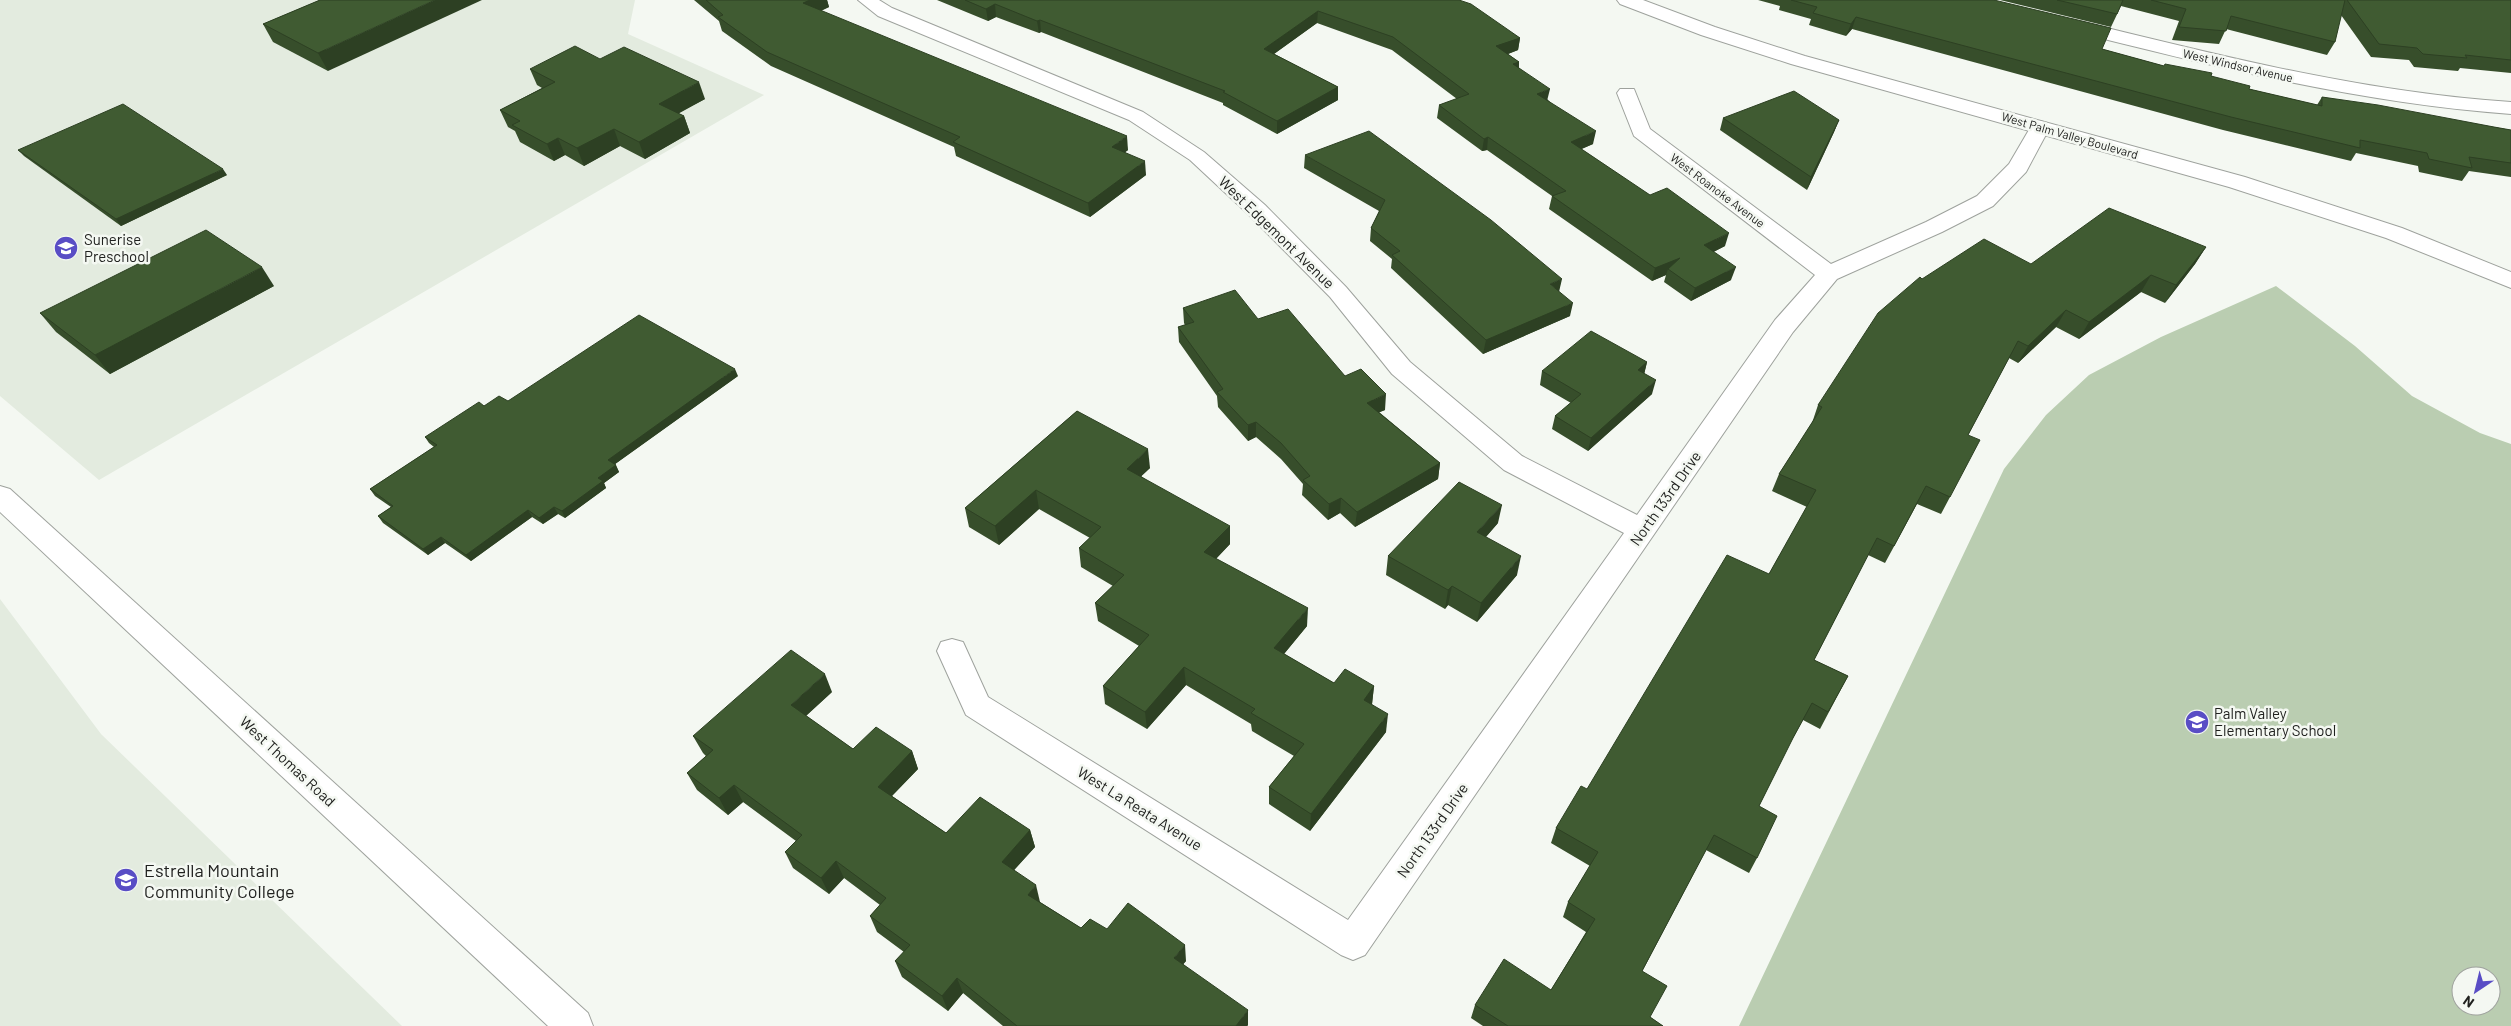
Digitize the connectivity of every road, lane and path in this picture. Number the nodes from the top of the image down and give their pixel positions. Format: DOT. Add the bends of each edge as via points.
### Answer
graph roads {
  1 [pos="867,0"];
  2 [pos="1626,0"];
  3 [pos="2052,20"];
  4 [pos="1627,93"];
  5 [pos="2511,108"];
  6 [pos="2040,127"];
  7 [pos="1829,274"];
  8 [pos="2511,282"];
  9 [pos="0,496"];
  10 [pos="1642,530"];
  11 [pos="952,651"];
  12 [pos="1353,943"];
  13 [pos="575,1026"];
  1 -- 10 [label="street, West Edgemont Avenue" via="885,12 1136,116 1197,156 1257,210 1338,292 1401,368 1513,463"];
  2 -- 6 [label="street, West Palm Valley Boulevard" via="1798,60"];
  3 -- 5 [label="street, West Windsor Avenue" via="2270,73 2381,96"];
  4 -- 7 [label="street, West Roanoke Avenue" via="1641,132"];
  6 -- 7 [label="street, North 133rd Drive" via="2018,167 1985,201"];
  6 -- 8 [label="street, West Palm Valley Boulevard" via="2237,182 2394,233"];
  7 -- 10 [label="street, North 133rd Drive" via="1784,326"];
  9 -- 13 [label="street, West Thomas Road"];
  10 -- 12 [label="street, North 133rd Drive"];
  11 -- 12 [label="street, West La Reata Avenue" via="977,706"];
}
